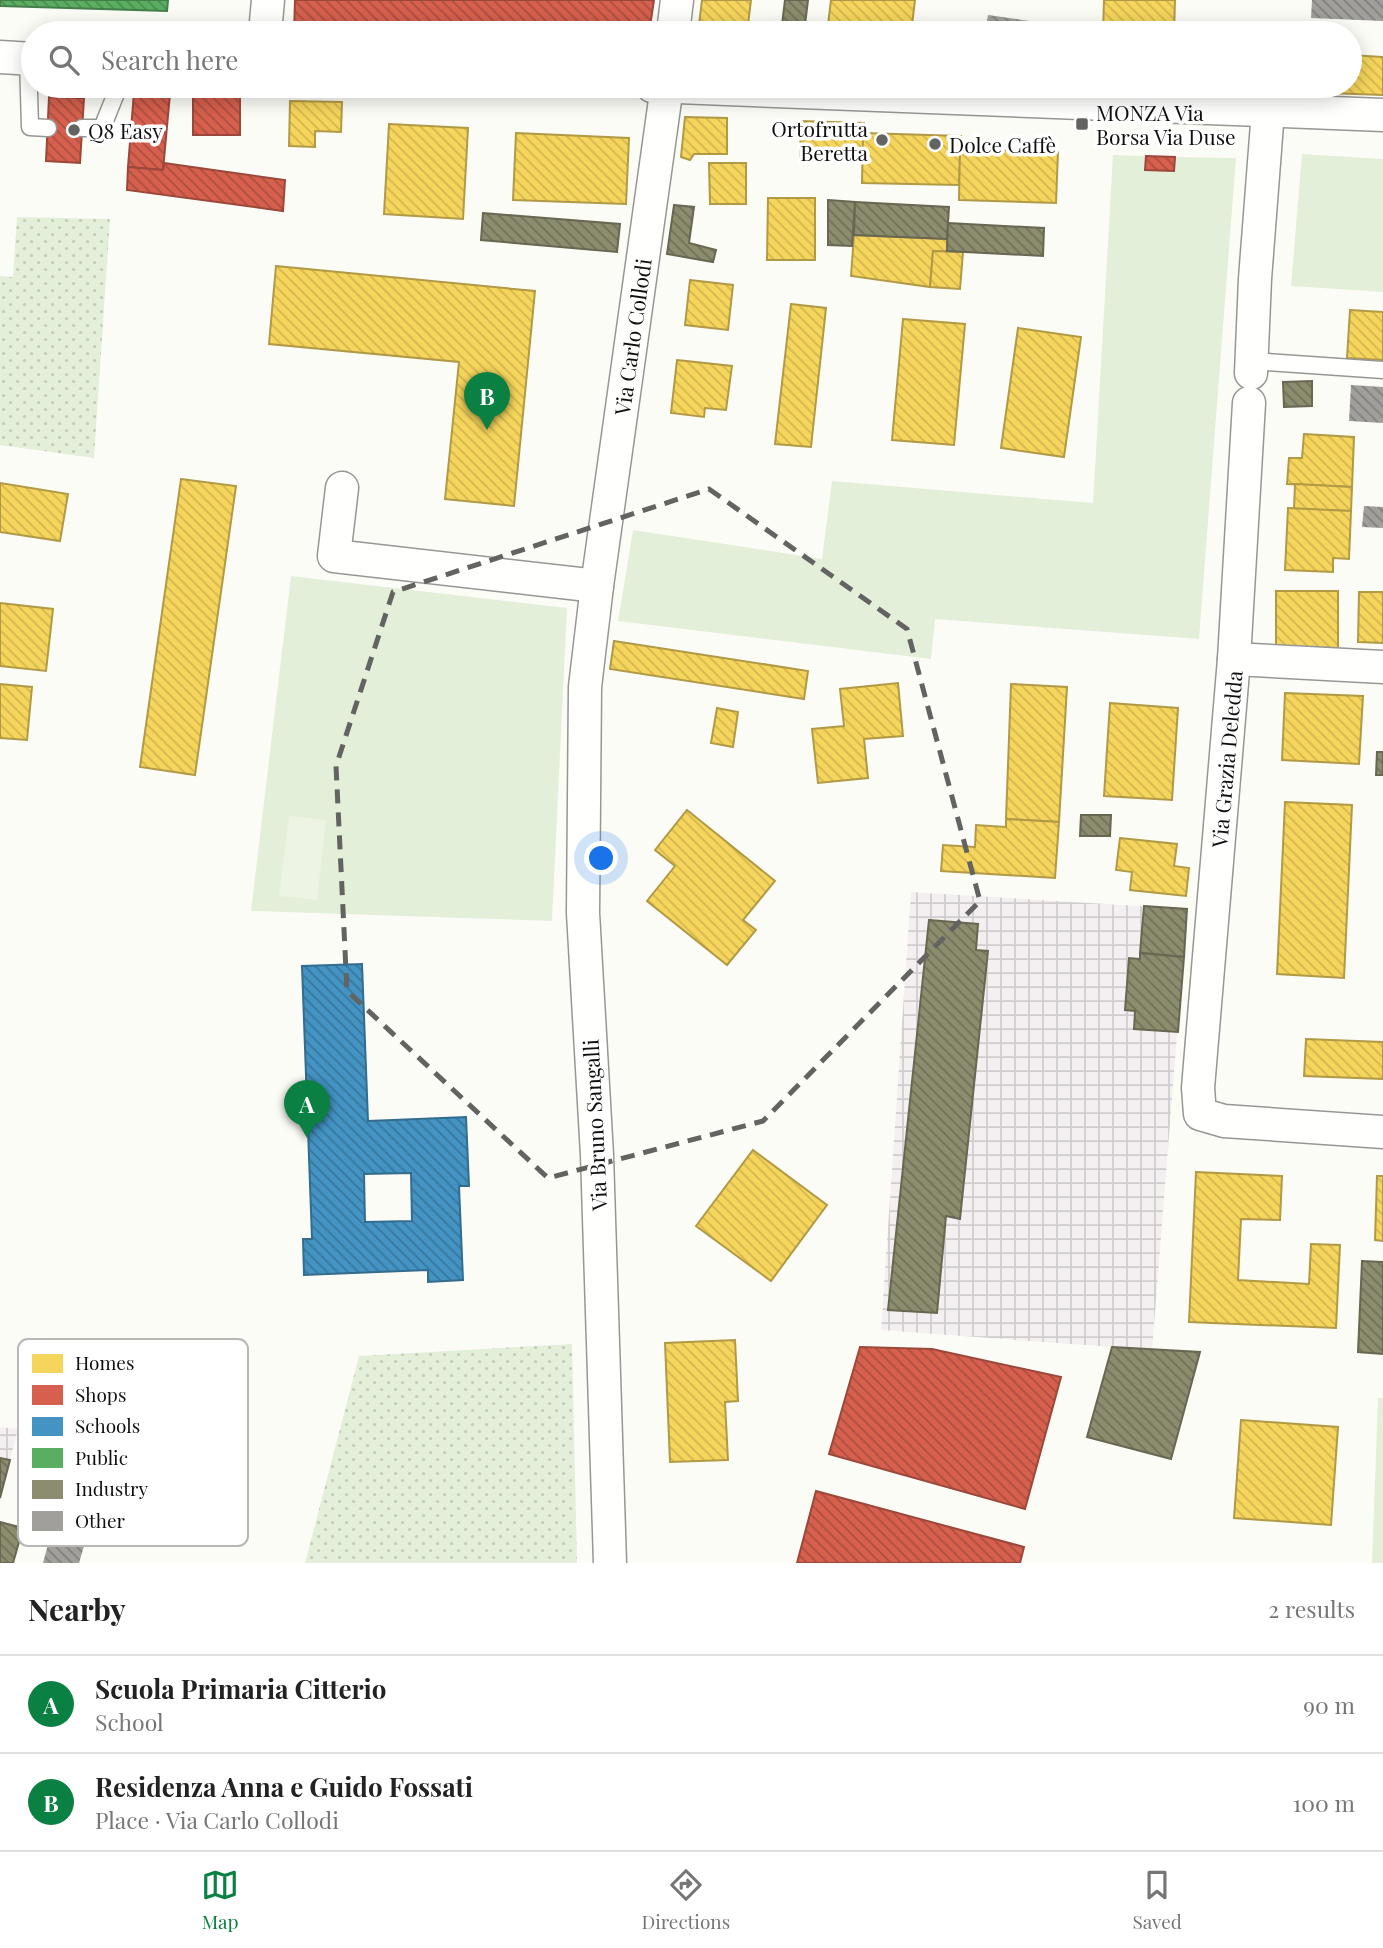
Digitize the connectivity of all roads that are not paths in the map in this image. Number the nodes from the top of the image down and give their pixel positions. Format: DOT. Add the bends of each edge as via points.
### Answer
graph roads {
  1 [pos="268,0"];
  2 [pos="677,0"];
  3 [pos="266,21"];
  4 [pos="674,21"];
  5 [pos="26,98"];
  6 [pos="114,98"];
  7 [pos="664,98"];
  8 [pos="967,98"];
  9 [pos="1268,110"];
  10 [pos="1383,115"];
  11 [pos="48,128"];
  12 [pos="82,128"];
  13 [pos="1383,370"];
  14 [pos="1251,379"];
  15 [pos="342,488"];
  16 [pos="597,586"];
  17 [pos="1234,659"];
  18 [pos="1383,667"];
  19 [pos="585,687"];
  20 [pos="1383,1132"];
  21 [pos="610,1563"];
  1 -- 3 [label="street"];
  2 -- 4 [label="street"];
  5 -- 11 [label="lane" via="30,127"];
  6 -- 12 [label="lane" via="102,128"];
  7 -- 16 [label="street, Via Carlo Collodi"];
  8 -- 9 [label="street"];
  9 -- 10 [label="street"];
  9 -- 14 [label="street, Via Grazia Deledda"];
  13 -- 14 [label="lane"];
  14 -- 17 [label="street, Via Grazia Deledda"];
  15 -- 16 [label="street" via="334,556"];
  16 -- 19 [label="street, Via Carlo Collodi"];
  17 -- 18 [label="street"];
  17 -- 20 [label="street, Via Grazia Deledda" via="1198,1088 1200,1114 1224,1121"];
  19 -- 21 [label="street, Via Bruno Sangalli" via="583,913 597,1155"];
}
